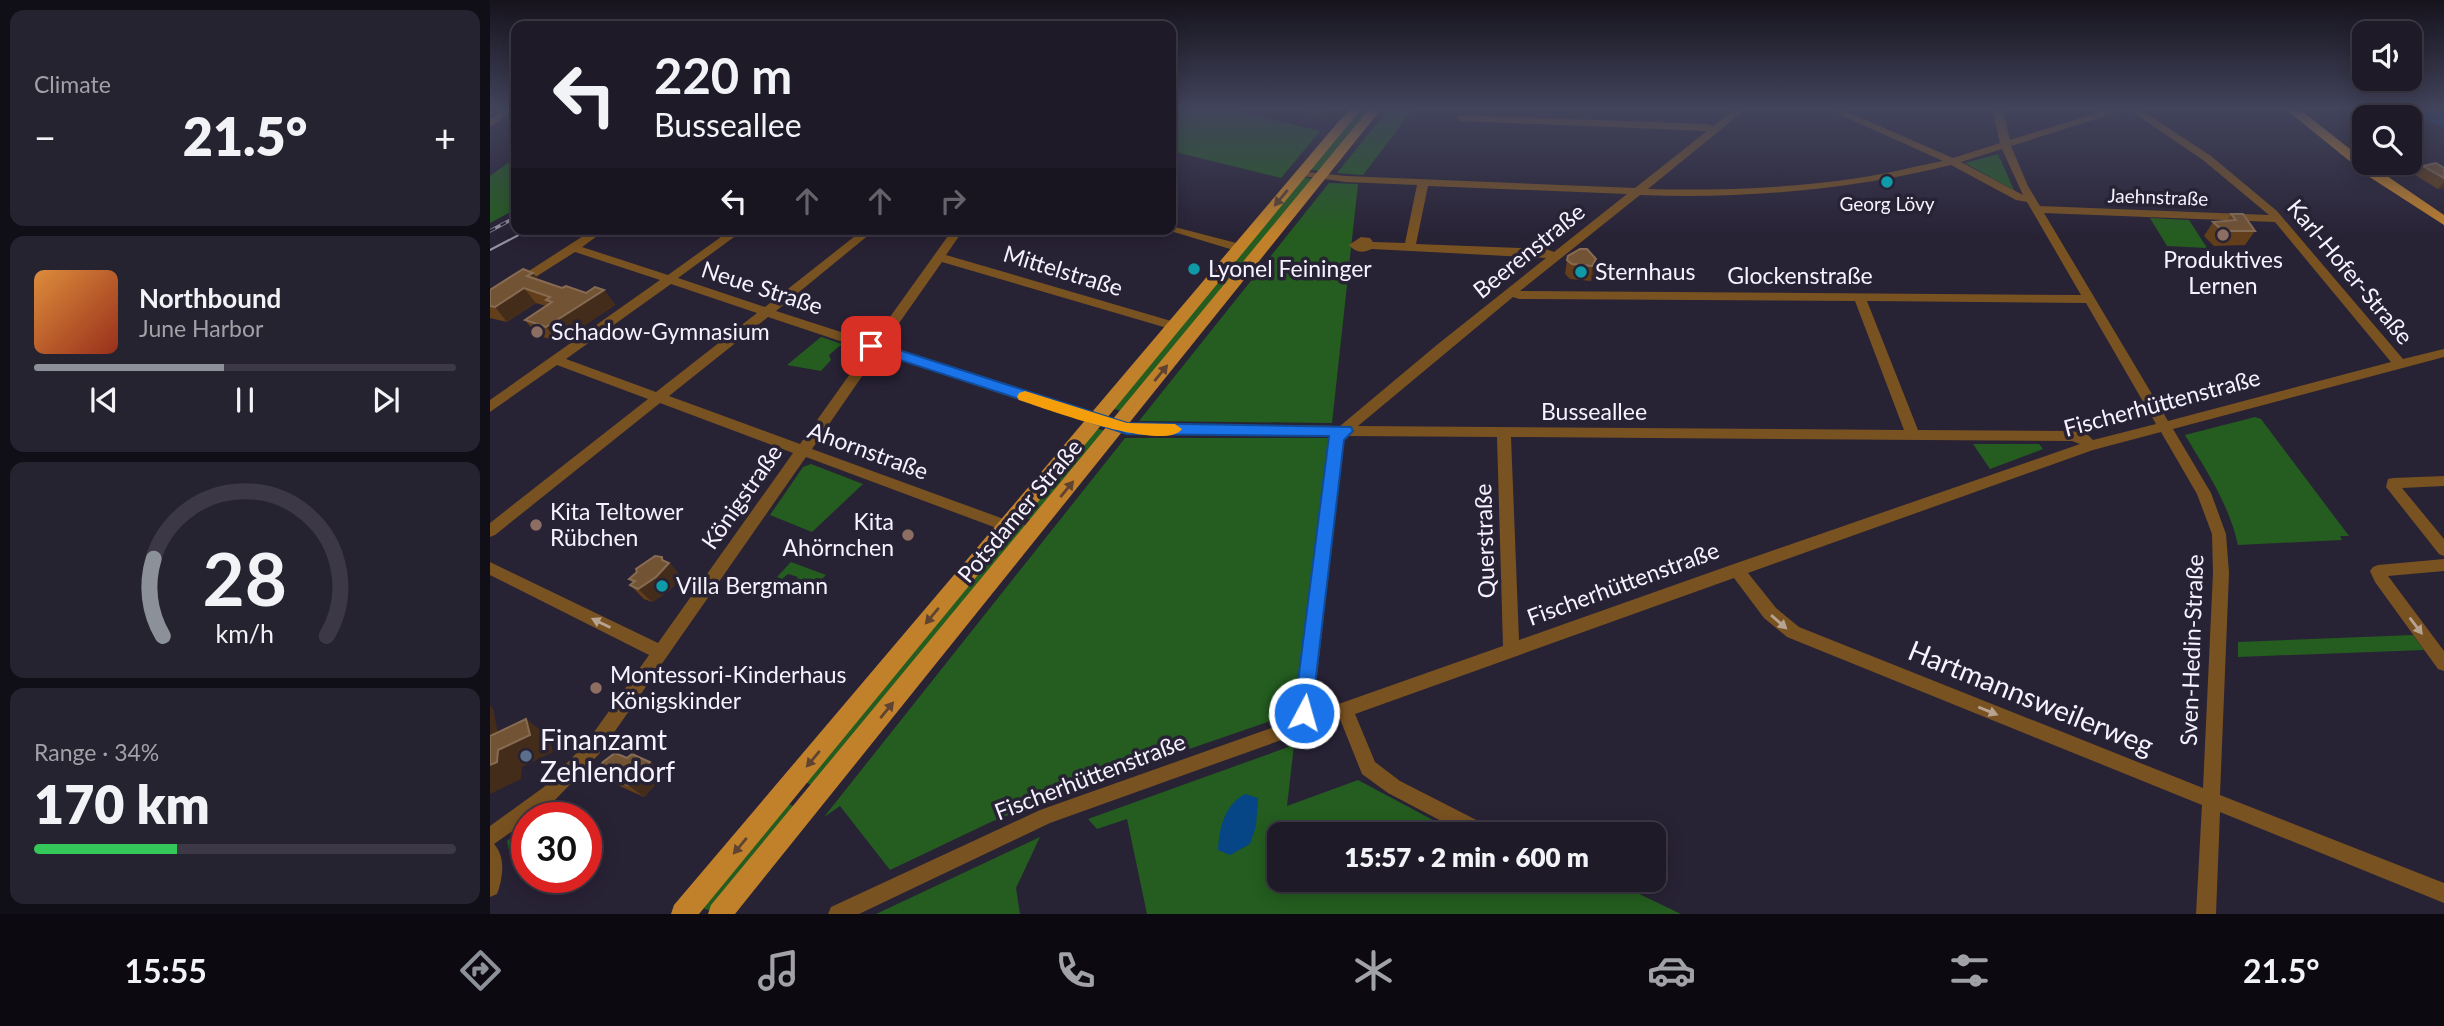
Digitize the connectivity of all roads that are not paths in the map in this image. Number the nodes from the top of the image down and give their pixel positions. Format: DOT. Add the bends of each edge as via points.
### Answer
graph roads {
  1 [pos="1321,151"];
  2 [pos="1341,151"];
  3 [pos="1688,151"];
  4 [pos="1929,151"];
  5 [pos="1990,151"];
  6 [pos="2008,151"];
  7 [pos="2196,151"];
  8 [pos="2336,151"];
  9 [pos="2347,151"];
  10 [pos="1953,161"];
  11 [pos="1302,173"];
  12 [pos="1320,177"];
  13 [pos="1423,182"];
  14 [pos="1638,191"];
  15 [pos="2033,204"];
  16 [pos="2420,205"];
  17 [pos="2279,219"];
  18 [pos="2444,221"];
  19 [pos="1176,231"];
  20 [pos="594,235"];
  21 [pos="731,235"];
  22 [pos="864,235"];
  23 [pos="955,235"];
  24 [pos="1370,245"];
  25 [pos="1410,247"];
  26 [pos="574,248"];
  27 [pos="1240,248"];
  28 [pos="939,257"];
  29 [pos="1554,257"];
  30 [pos="669,279"];
  31 [pos="1512,291"];
  32 [pos="1859,298"];
  33 [pos="2089,299"];
  34 [pos="490,302"];
  35 [pos="768,312"];
  36 [pos="1174,326"];
  37 [pos="876,347"];
  38 [pos="2444,353"];
  39 [pos="555,360"];
  40 [pos="2400,364"];
  41 [pos="658,398"];
  42 [pos="490,407"];
  43 [pos="1096,419"];
  44 [pos="1118,426"];
  45 [pos="2165,426"];
  46 [pos="1345,431"];
  47 [pos="1504,432"];
  48 [pos="1913,435"];
  49 [pos="2091,446"];
  50 [pos="804,451"];
  51 [pos="2444,481"];
  52 [pos="1007,526"];
  53 [pos="490,531"];
  54 [pos="2444,550"];
  55 [pos="2444,565"];
  56 [pos="490,568"];
  57 [pos="1737,569"];
  58 [pos="1511,649"];
  59 [pos="662,653"];
  60 [pos="2444,663"];
  61 [pos="1345,709"];
  62 [pos="1307,723"];
  63 [pos="2212,802"];
  64 [pos="1462,822"];
  65 [pos="490,837"];
  66 [pos="490,852"];
  67 [pos="490,887"];
  68 [pos="2444,893"];
  69 [pos="683,914"];
  70 [pos="720,914"];
  71 [pos="838,914"];
  72 [pos="2206,914"];
  1 -- 11 [label="main road, Potsdamer Straße"];
  2 -- 12 [label="main road, Potsdamer Straße"];
  3 -- 14 [label="street, Beerenstraße"];
  4 -- 10 [label="street, Jaehnstraße"];
  5 -- 10 [label="street"];
  6 -- 15 [label="street, Sven-Hedin-Straße"];
  7 -- 17 [label="street, Karl-Hofer-Straße"];
  8 -- 16 [label="main road" via="2402,201"];
  9 -- 16 [label="main road"];
  10 -- 14 [label="street" via="1813,187 1710,193"];
  10 -- 15 [label="street, Jaehnstraße"];
  11 -- 12 [label="street"];
  11 -- 27 [label="main road, Potsdamer Straße, one-way"];
  12 -- 13 [label="street"];
  44 -- 12 [label="main road, Potsdamer Straße, one-way"];
  13 -- 14 [label="street"];
  13 -- 25 [label="street"];
  14 -- 29 [label="street, Beerenstraße"];
  15 -- 17 [label="street, Jaehnstraße"];
  15 -- 33 [label="street, Sven-Hedin-Straße"];
  16 -- 18 [label="main road"];
  17 -- 40 [label="street, Karl-Hofer-Straße"];
  19 -- 27 [label="street"];
  20 -- 26 [label="street"];
  21 -- 30 [label="street"];
  22 -- 35 [label="street"];
  23 -- 28 [label="street, Königstraße"];
  24 -- 25 [label="street"];
  25 -- 29 [label="street"];
  26 -- 30 [label="street, Neue Straße"];
  26 -- 34 [label="street"];
  27 -- 36 [label="main road, Potsdamer Straße"];
  28 -- 36 [label="street, Mittelstraße"];
  28 -- 37 [label="street, Königstraße"];
  29 -- 31 [label="street, Beerenstraße"];
  30 -- 35 [label="street, Neue Straße"];
  30 -- 39 [label="street"];
  31 -- 32 [label="street, Glockenstraße" via="1519,295"];
  31 -- 46 [label="street, Beerenstraße"];
  32 -- 33 [label="street, Glockenstraße"];
  32 -- 48 [label="street"];
  33 -- 45 [label="street, Sven-Hedin-Straße"];
  35 -- 37 [label="street, Neue Straße"];
  35 -- 41 [label="street"];
  36 -- 43 [label="main road, Potsdamer Straße"];
  37 -- 43 [label="street, Neue Straße"];
  37 -- 50 [label="street, Königstraße"];
  38 -- 40 [label="street, Fischerhüttenstraße"];
  39 -- 41 [label="street, Ahornstraße"];
  39 -- 42 [label="street"];
  40 -- 45 [label="street, Fischerhüttenstraße"];
  41 -- 50 [label="street, Ahornstraße"];
  41 -- 53 [label="street"];
  43 -- 44 [label="street, Busseallee"];
  43 -- 52 [label="main road, Potsdamer Straße"];
  44 -- 46 [label="street, Busseallee"];
  70 -- 44 [label="main road, Potsdamer Straße, one-way"];
  45 -- 49 [label="street, Fischerhüttenstraße"];
  45 -- 63 [label="street, Sven-Hedin-Straße" via="2204,493 2219,534"];
  46 -- 47 [label="street, Busseallee"];
  46 -- 62 [label="street" via="1336,438 1304,713"];
  47 -- 48 [label="street, Busseallee"];
  47 -- 58 [label="street, Querstraße"];
  48 -- 49 [label="street, Busseallee" via="2072,436"];
  49 -- 57 [label="street, Fischerhüttenstraße"];
  50 -- 52 [label="street, Ahornstraße"];
  50 -- 59 [label="street, Königstraße"];
  51 -- 54 [label="street" via="2393,483"];
  52 -- 69 [label="main road, Potsdamer Straße, one-way"];
  55 -- 60 [label="street, one-way" via="2378,571"];
  59 -- 56 [label="street, one-way"];
  57 -- 58 [label="street, Fischerhüttenstraße"];
  57 -- 63 [label="street, Hartmannsweilerweg, one-way" via="1776,621 1793,632"];
  58 -- 61 [label="street, Fischerhüttenstraße"];
  59 -- 65 [label="street, Königstraße" via="577,766 550,793"];
  61 -- 62 [label="street, Fischerhüttenstraße"];
  61 -- 64 [label="street" via="1368,768"];
  62 -- 71 [label="street, Fischerhüttenstraße" via="1046,816"];
  63 -- 68 [label="street, Hartmannsweilerweg"];
  63 -- 72 [label="street, Sven-Hedin-Straße"];
  66 -- 67 [label="street" via="494,868"];
}
